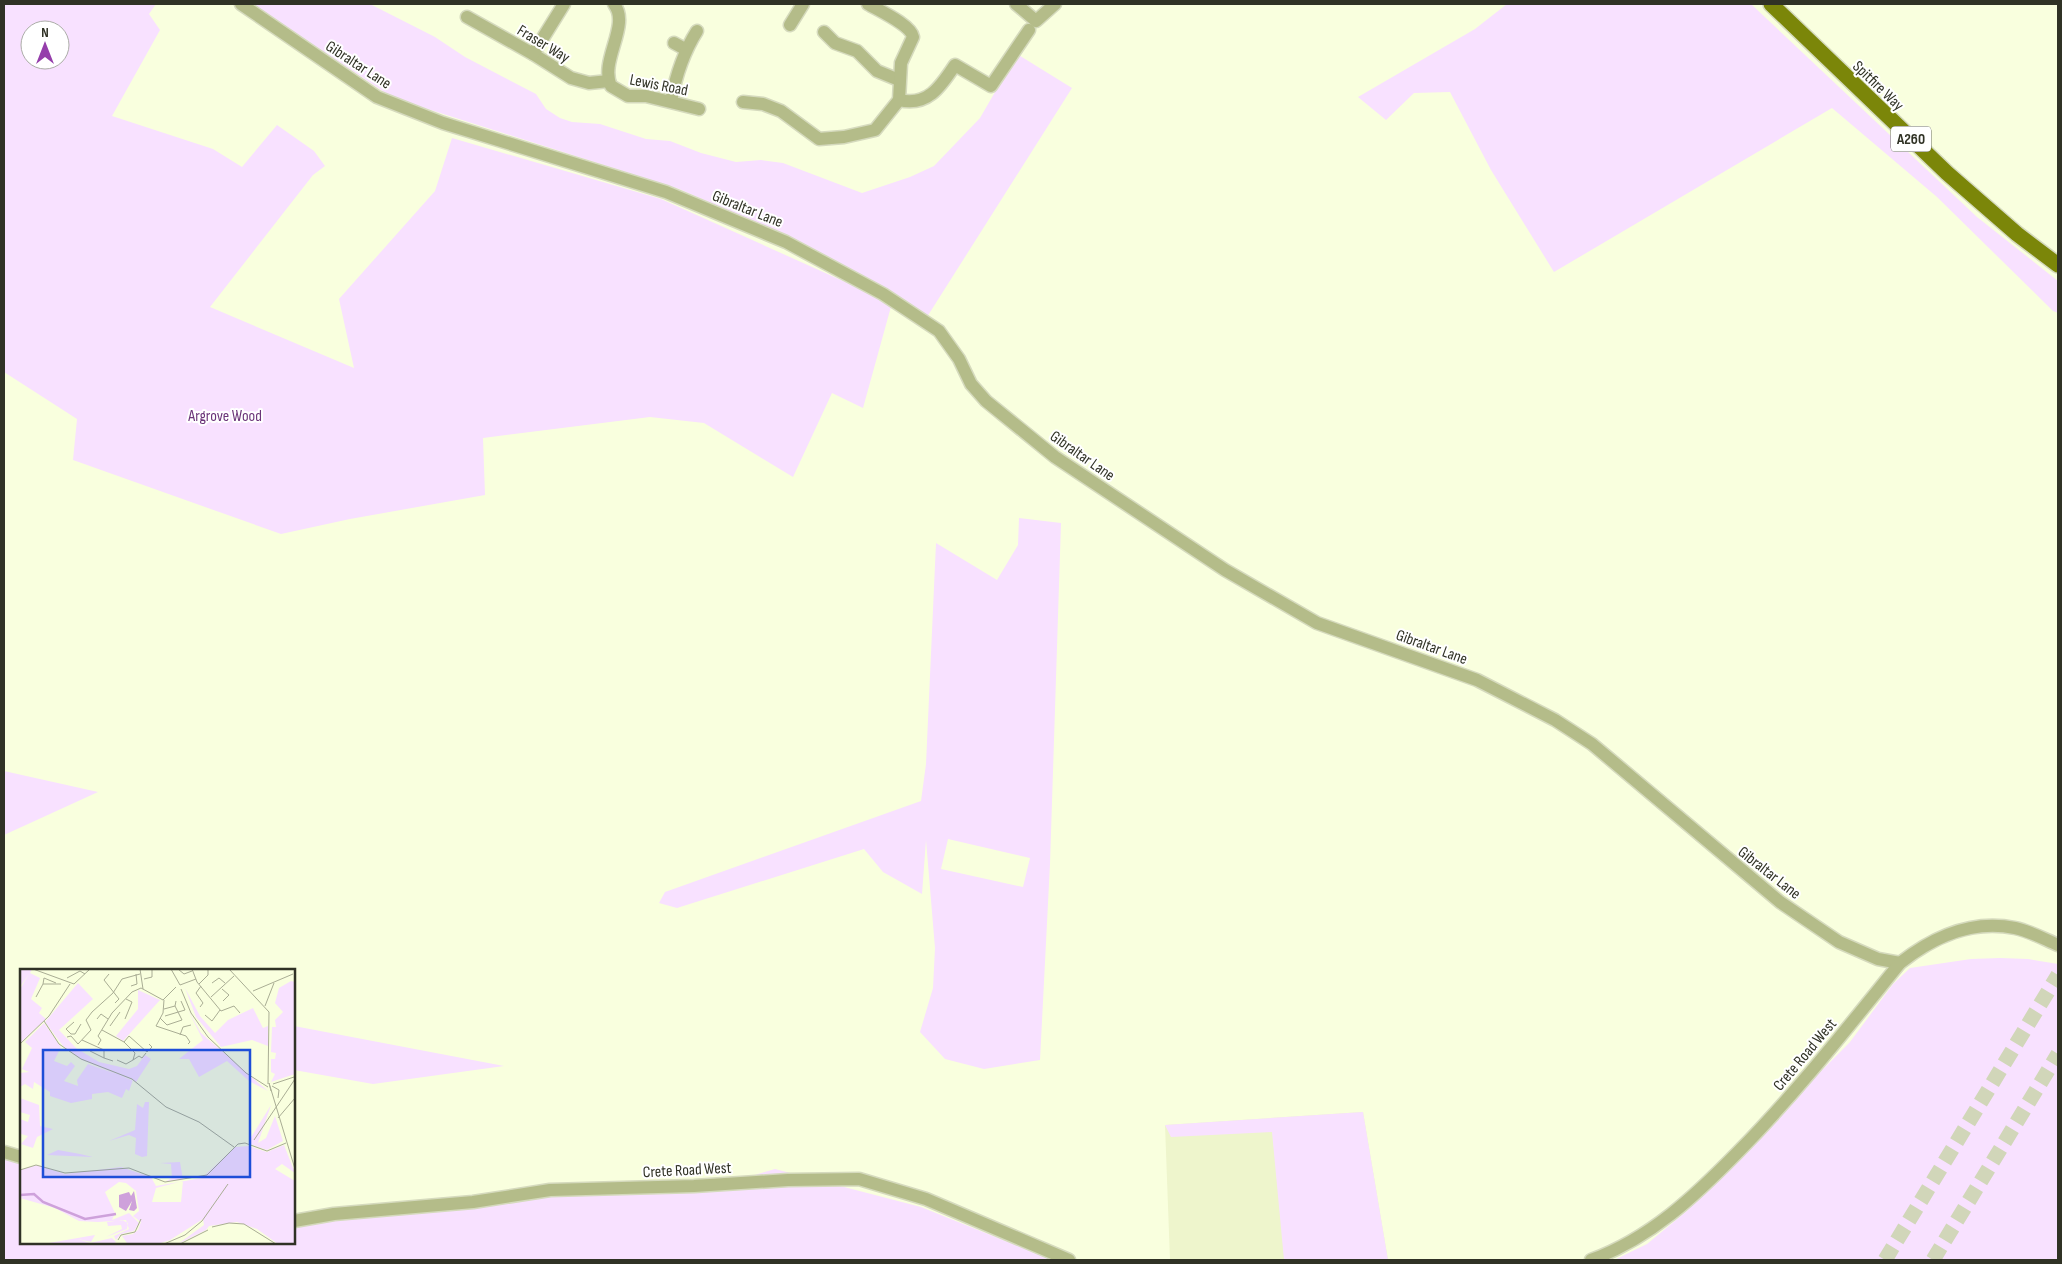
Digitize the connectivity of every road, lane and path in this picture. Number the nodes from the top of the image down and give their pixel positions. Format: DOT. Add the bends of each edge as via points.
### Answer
graph roads {
  1 [pos="241,4"];
  2 [pos="564,4"];
  3 [pos="614,4"];
  4 [pos="803,4"];
  5 [pos="868,4"];
  6 [pos="1016,4"];
  7 [pos="1055,4"];
  8 [pos="1771,4"];
  9 [pos="467,17"];
  10 [pos="790,25"];
  11 [pos="1029,30"];
  12 [pos="697,31"];
  13 [pos="824,32"];
  14 [pos="533,54"];
  15 [pos="899,80"];
  16 [pos="609,81"];
  17 [pos="899,100"];
  18 [pos="671,101"];
  19 [pos="742,102"];
  20 [pos="699,109"];
  21 [pos="2058,265"];
  22 [pos="2058,945"];
  23 [pos="1900,963"];
  24 [pos="4,1152"];
  25 [pos="20,1157"];
  26 [pos="295,1221"];
  27 [pos="1069,1260"];
  28 [pos="1591,1260"];
  1 -- 23 [label="street, Gibraltar Lane" via="377,97 443,124 666,192 786,242 883,294 939,331 986,401 1055,457 1225,570 1317,623 1477,680 1555,720 1592,744 1780,902 1839,942 1878,959"];
  2 -- 14 [label="street"];
  3 -- 16 [label="street, Lewis Road" via="620,16 608,69"];
  4 -- 10 [label="street"];
  5 -- 15 [label="street" via="913,34 913,41 901,63"];
  6 -- 7 [label="street" via="1036,21"];
  8 -- 21 [label="main road, Spitfire Way / A260" via="1947,173"];
  9 -- 14 [label="street, Fraser Way"];
  11 -- 17 [label="street" via="995,89 954,65 937,91 913,102"];
  12 -- 18 [label="street" via="680,46"];
  13 -- 15 [label="street" via="835,43 857,51 877,72"];
  14 -- 16 [label="street, Fraser Way" via="571,78 589,83"];
  15 -- 17 [label="street"];
  16 -- 18 [label="street, Lewis Road" via="623,95"];
  17 -- 19 [label="street" via="874,130 825,139 815,136 775,108"];
  18 -- 20 [label="street, Lewis Road"];
  22 -- 23 [label="street, Crete Road West" via="2015,928 1981,926 1937,938"];
  23 -- 28 [label="street, Crete Road West" via="1773,1116 1712,1179 1670,1217 1642,1236 1612,1253"];
  24 -- 25 [label="street"];
  26 -- 27 [label="street, Crete Road West" via="334,1214 473,1202 550,1190 859,1179 926,1199"];
}
